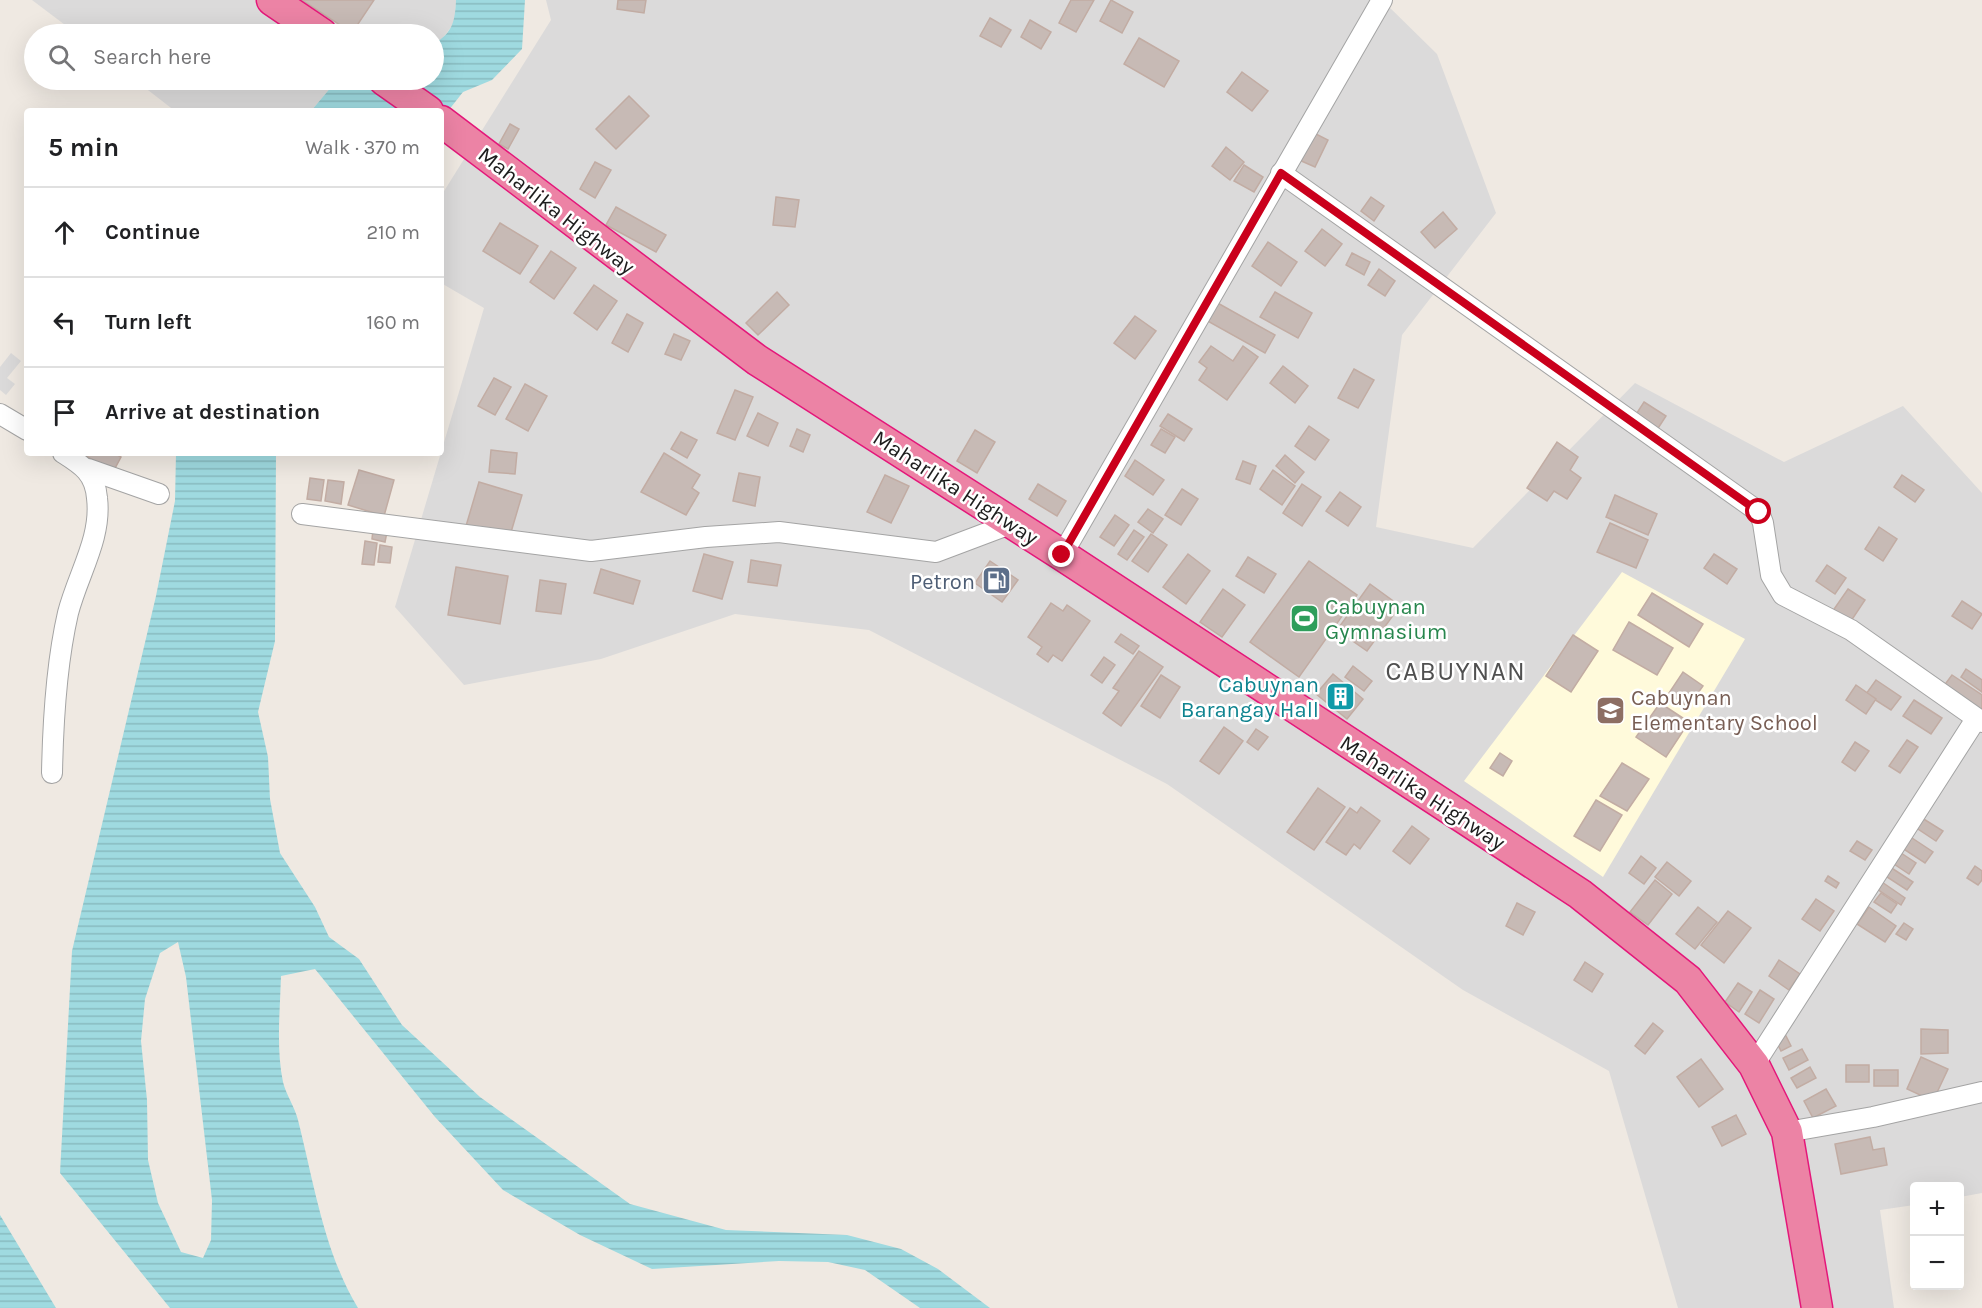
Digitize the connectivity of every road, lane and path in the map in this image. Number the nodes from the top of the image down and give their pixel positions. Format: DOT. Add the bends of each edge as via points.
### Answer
graph roads {
  1 [pos="272,0"];
  2 [pos="1382,0"];
  3 [pos="307,24"];
  4 [pos="398,90"];
  5 [pos="423,108"];
  6 [pos="444,123"];
  7 [pos="1281,173"];
  8 [pos="0,414"];
  9 [pos="24,428"];
  10 [pos="68,456"];
  11 [pos="88,469"];
  12 [pos="159,494"];
  13 [pos="303,514"];
  14 [pos="1013,523"];
  15 [pos="1062,555"];
  16 [pos="1979,720"];
  17 [pos="52,773"];
  18 [pos="1754,1065"];
  19 [pos="1982,1092"];
  20 [pos="1787,1132"];
  21 [pos="1817,1308"];
  1 -- 3 [label="highway"];
  2 -- 7 [label="street"];
  4 -- 5 [label="highway, Maharlika Highway"];
  6 -- 14 [label="highway, Maharlika Highway" via="757,360"];
  7 -- 15 [label="street"];
  7 -- 16 [label="street" via="1759,512 1771,576 1784,595 1851,630"];
  8 -- 9 [label="street"];
  10 -- 11 [label="street"];
  11 -- 12 [label="street"];
  11 -- 17 [label="street" via="97,496 97,528 68,612 53,713"];
  13 -- 14 [label="street" via="591,551 779,532 936,552"];
  14 -- 15 [label="highway, Maharlika Highway"];
  15 -- 18 [label="highway, Maharlika Highway" via="1580,894 1688,980"];
  16 -- 18 [label="street"];
  18 -- 20 [label="highway, Maharlika Highway"];
  19 -- 20 [label="street"];
  20 -- 21 [label="highway, Maharlika Highway"];
}
